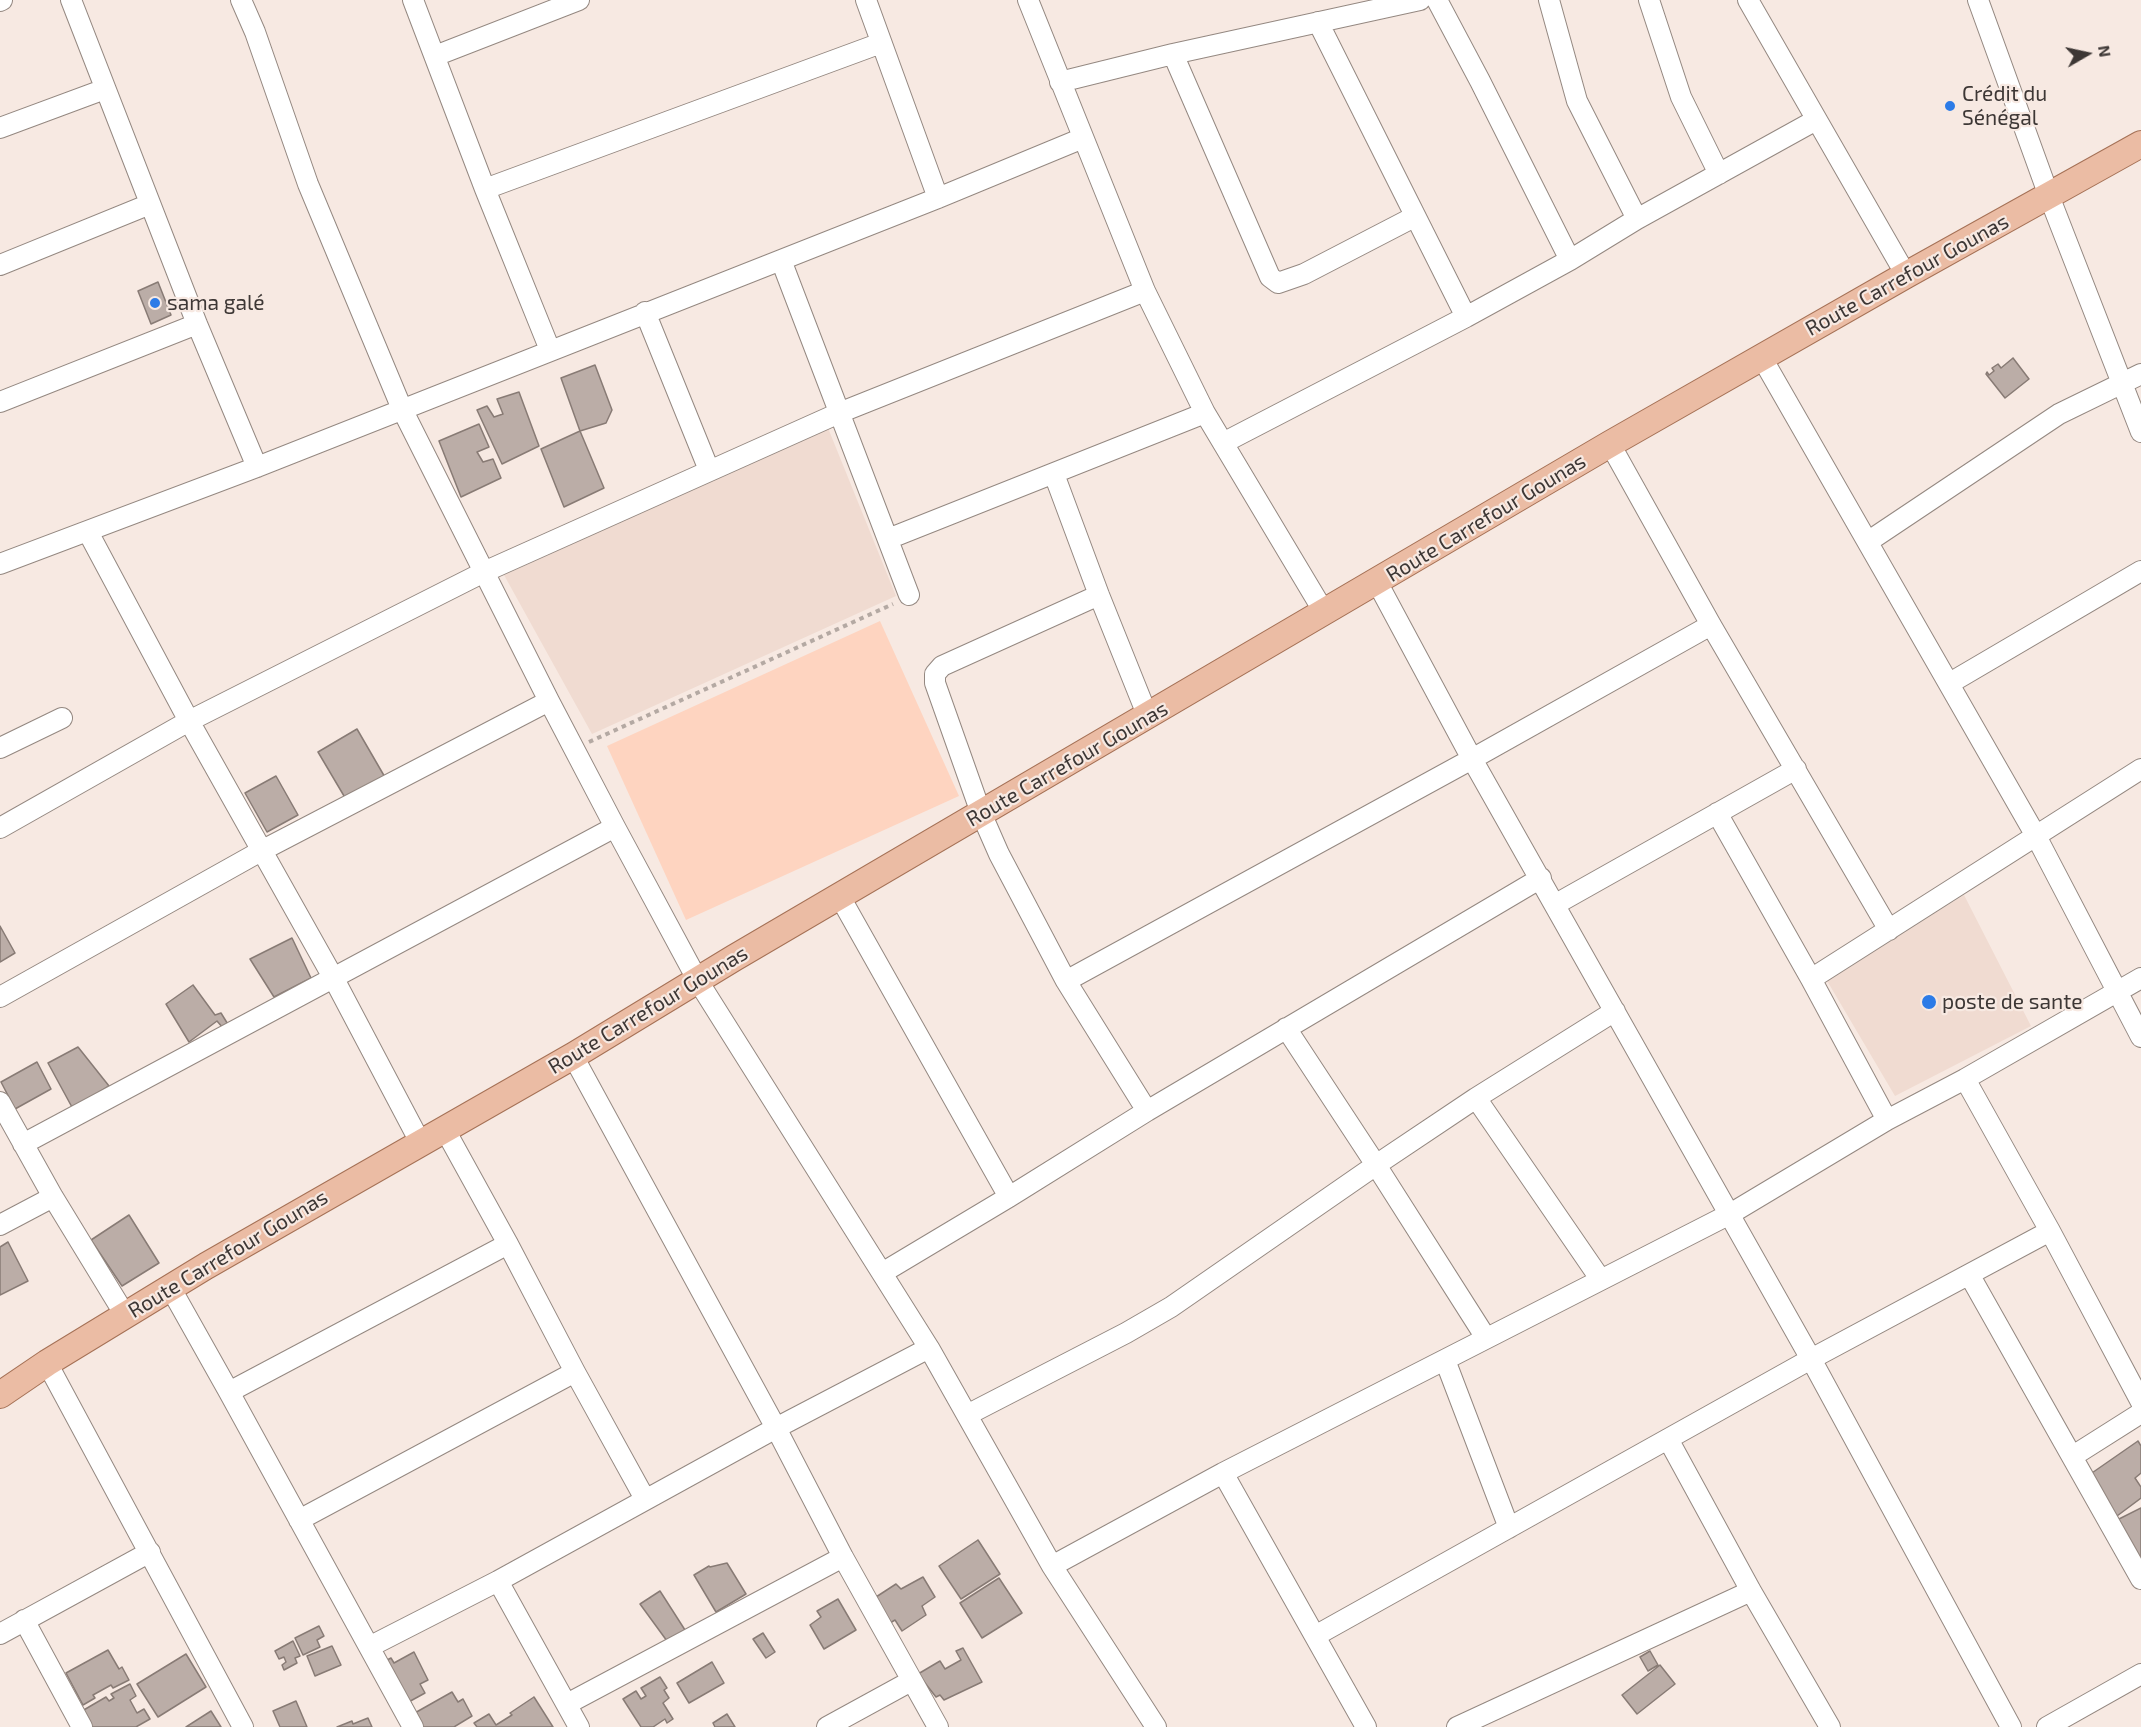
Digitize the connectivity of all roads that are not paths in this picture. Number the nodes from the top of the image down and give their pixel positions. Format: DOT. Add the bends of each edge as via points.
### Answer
graph roads {
  1 [pos="71,0"];
  2 [pos="241,0"];
  3 [pos="413,0"];
  4 [pos="866,0"];
  5 [pos="1028,0"];
  6 [pos="1420,0"];
  7 [pos="1437,0"];
  8 [pos="1549,0"];
  9 [pos="1648,0"];
  10 [pos="1748,0"];
  11 [pos="1977,0"];
  12 [pos="575,1"];
  13 [pos="1318,22"];
  14 [pos="880,43"];
  15 [pos="1173,54"];
  16 [pos="435,56"];
  17 [pos="1060,82"];
  18 [pos="105,89"];
  19 [pos="1816,120"];
  20 [pos="0,128"];
  21 [pos="1083,138"];
  22 [pos="2141,144"];
  23 [pos="1719,174"];
  24 [pos="484,189"];
  25 [pos="2049,196"];
  26 [pos="938,198"];
  27 [pos="150,204"];
  28 [pos="1414,217"];
  29 [pos="1637,219"];
  30 [pos="781,260"];
  31 [pos="1570,260"];
  32 [pos="0,265"];
  33 [pos="1906,275"];
  34 [pos="1145,291"];
  35 [pos="645,312"];
  36 [pos="1466,317"];
  37 [pos="197,324"];
  38 [pos="550,350"];
  39 [pos="1762,357"];
  40 [pos="2141,374"];
  41 [pos="2122,382"];
  42 [pos="0,402"];
  43 [pos="402,409"];
  44 [pos="839,413"];
  45 [pos="1205,413"];
  46 [pos="2141,432"];
  47 [pos="1223,443"];
  48 [pos="1610,444"];
  49 [pos="257,467"];
  50 [pos="709,470"];
  51 [pos="1054,474"];
  52 [pos="88,532"];
  53 [pos="888,539"];
  54 [pos="1869,542"];
  55 [pos="0,564"];
  56 [pos="2141,571"];
  57 [pos="484,572"];
  58 [pos="1377,582"];
  59 [pos="1099,595"];
  60 [pos="906,597"];
  61 [pos="1324,612"];
  62 [pos="1711,625"];
  63 [pos="1950,683"];
  64 [pos="549,701"];
  65 [pos="1148,717"];
  66 [pos="62,718"];
  67 [pos="189,721"];
  68 [pos="0,748"];
  69 [pos="1472,759"];
  70 [pos="1796,768"];
  71 [pos="2141,769"];
  72 [pos="981,813"];
  73 [pos="1717,813"];
  74 [pos="615,827"];
  75 [pos="0,828"];
  76 [pos="2036,836"];
  77 [pos="261,851"];
  78 [pos="1541,878"];
  79 [pos="840,897"];
  80 [pos="1556,904"];
  81 [pos="1889,930"];
  82 [pos="2141,978"];
  83 [pos="334,979"];
  84 [pos="1811,979"];
  85 [pos="698,981"];
  86 [pos="1066,981"];
  87 [pos="2116,992"];
  88 [pos="0,997"];
  89 [pos="1615,1011"];
  90 [pos="1286,1028"];
  91 [pos="2141,1038"];
  92 [pos="573,1056"];
  93 [pos="1965,1079"];
  94 [pos="1476,1098"];
  95 [pos="0,1101"];
  96 [pos="1147,1111"];
  97 [pos="1887,1120"];
  98 [pos="444,1128"];
  99 [pos="420,1142"];
  100 [pos="23,1144"];
  101 [pos="1376,1165"];
  102 [pos="53,1197"];
  103 [pos="1009,1197"];
  104 [pos="1730,1214"];
  105 [pos="0,1225"];
  106 [pos="2050,1231"];
  107 [pos="508,1244"];
  108 [pos="882,1273"];
  109 [pos="1970,1276"];
  110 [pos="1601,1280"];
  111 [pos="170,1287"];
  112 [pos="125,1315"];
  113 [pos="1486,1338"];
  114 [pos="929,1348"];
  115 [pos="1811,1359"];
  116 [pos="1445,1360"];
  117 [pos="47,1363"];
  118 [pos="575,1372"];
  119 [pos="230,1392"];
  120 [pos="0,1395"];
  121 [pos="2141,1402"];
  122 [pos="2141,1413"];
  123 [pos="967,1415"];
  124 [pos="776,1428"];
  125 [pos="1668,1439"];
  126 [pos="2073,1456"];
  127 [pos="1223,1473"];
  128 [pos="645,1499"];
  129 [pos="299,1520"];
  130 [pos="1509,1528"];
  131 [pos="150,1552"];
  132 [pos="843,1557"];
  133 [pos="1052,1566"];
  134 [pos="2140,1574"];
  135 [pos="498,1581"];
  136 [pos="1751,1591"];
  137 [pos="24,1620"];
  138 [pos="0,1634"];
  139 [pos="1315,1636"];
  140 [pos="369,1647"];
  141 [pos="2141,1674"];
  142 [pos="911,1681"];
  143 [pos="567,1704"];
  144 [pos="82,1727"];
  145 [pos="243,1727"];
  146 [pos="413,1727"];
  147 [pos="579,1727"];
  148 [pos="827,1727"];
  149 [pos="938,1727"];
  150 [pos="1156,1727"];
  151 [pos="1366,1727"];
  152 [pos="1457,1727"];
  153 [pos="1830,1727"];
  154 [pos="2012,1727"];
  155 [pos="2047,1727"];
  1 -- 18 [label="street"];
  2 -- 43 [label="street" via="308,184"];
  3 -- 16 [label="street"];
  4 -- 14 [label="street"];
  5 -- 17 [label="street"];
  6 -- 13 [label="street"];
  7 -- 31 [label="street"];
  8 -- 29 [label="street" via="1577,102"];
  9 -- 23 [label="street" via="1681,97"];
  10 -- 19 [label="street"];
  11 -- 25 [label="street"];
  12 -- 16 [label="street"];
  13 -- 15 [label="street"];
  13 -- 28 [label="street"];
  14 -- 24 [label="street"];
  14 -- 26 [label="street"];
  15 -- 17 [label="street"];
  15 -- 28 [label="street" via="1270,277 1278,283 1304,274"];
  16 -- 24 [label="street"];
  17 -- 21 [label="street"];
  18 -- 20 [label="street"];
  18 -- 27 [label="street"];
  19 -- 23 [label="street"];
  19 -- 33 [label="street"];
  21 -- 26 [label="street"];
  21 -- 34 [label="street"];
  22 -- 25 [label="main road, Route Carrefour Gounas"];
  23 -- 29 [label="street"];
  24 -- 38 [label="street"];
  25 -- 33 [label="main road, Route Carrefour Gounas"];
  25 -- 41 [label="street"];
  26 -- 30 [label="street"];
  27 -- 32 [label="street"];
  27 -- 37 [label="street"];
  28 -- 36 [label="street"];
  29 -- 31 [label="street"];
  30 -- 35 [label="street"];
  30 -- 44 [label="street"];
  31 -- 36 [label="street"];
  33 -- 39 [label="main road, Route Carrefour Gounas"];
  34 -- 44 [label="street"];
  34 -- 45 [label="street"];
  35 -- 38 [label="street"];
  35 -- 50 [label="street"];
  36 -- 47 [label="street"];
  37 -- 42 [label="street"];
  37 -- 49 [label="street"];
  38 -- 43 [label="street"];
  39 -- 48 [label="main road, Route Carrefour Gounas"];
  39 -- 54 [label="street"];
  40 -- 41 [label="street"];
  41 -- 46 [label="street"];
  41 -- 54 [label="street" via="2032,430"];
  43 -- 49 [label="street"];
  43 -- 57 [label="street"];
  44 -- 50 [label="street"];
  44 -- 53 [label="street"];
  45 -- 47 [label="street"];
  45 -- 51 [label="street"];
  47 -- 61 [label="street"];
  48 -- 58 [label="main road, Route Carrefour Gounas"];
  48 -- 62 [label="street"];
  49 -- 52 [label="street"];
  50 -- 57 [label="street"];
  51 -- 53 [label="street"];
  51 -- 59 [label="street"];
  52 -- 55 [label="street"];
  52 -- 67 [label="street"];
  53 -- 60 [label="street"];
  54 -- 63 [label="street"];
  56 -- 63 [label="street"];
  57 -- 64 [label="street"];
  57 -- 67 [label="street"];
  58 -- 61 [label="main road, Route Carrefour Gounas"];
  58 -- 69 [label="street"];
  59 -- 65 [label="street"];
  59 -- 72 [label="street" via="942,666 935,674"];
  61 -- 65 [label="main road, Route Carrefour Gounas"];
  62 -- 69 [label="street"];
  62 -- 70 [label="street"];
  63 -- 76 [label="street"];
  64 -- 74 [label="street"];
  64 -- 77 [label="street"];
  65 -- 72 [label="main road, Route Carrefour Gounas"];
  66 -- 68 [label="street"];
  67 -- 75 [label="street"];
  67 -- 77 [label="street"];
  69 -- 78 [label="street"];
  69 -- 86 [label="street"];
  70 -- 73 [label="street"];
  70 -- 81 [label="street"];
  71 -- 76 [label="street"];
  72 -- 79 [label="main road, Route Carrefour Gounas"];
  72 -- 86 [label="street"];
  73 -- 80 [label="street"];
  73 -- 84 [label="street"];
  74 -- 83 [label="street"];
  74 -- 85 [label="street"];
  76 -- 81 [label="street"];
  76 -- 87 [label="street"];
  77 -- 83 [label="street"];
  77 -- 88 [label="street"];
  78 -- 80 [label="street"];
  78 -- 90 [label="street"];
  79 -- 85 [label="main road, Route Carrefour Gounas"];
  79 -- 103 [label="street"];
  80 -- 89 [label="street"];
  81 -- 84 [label="street"];
  82 -- 87 [label="street"];
  83 -- 99 [label="street"];
  83 -- 100 [label="street"];
  84 -- 97 [label="street"];
  85 -- 92 [label="main road, Route Carrefour Gounas"];
  85 -- 108 [label="street"];
  86 -- 96 [label="street"];
  87 -- 91 [label="street"];
  87 -- 93 [label="street"];
  89 -- 94 [label="street"];
  89 -- 104 [label="street"];
  90 -- 96 [label="street"];
  90 -- 101 [label="street"];
  92 -- 98 [label="main road, Route Carrefour Gounas"];
  92 -- 124 [label="street"];
  93 -- 97 [label="street"];
  93 -- 106 [label="street"];
  94 -- 101 [label="street"];
  94 -- 110 [label="street"];
  95 -- 100 [label="street"];
  96 -- 103 [label="street"];
  97 -- 104 [label="street"];
  98 -- 99 [label="main road, Route Carrefour Gounas"];
  98 -- 107 [label="street"];
  99 -- 111 [label="main road, Route Carrefour Gounas"];
  100 -- 102 [label="street"];
  101 -- 113 [label="street"];
  101 -- 123 [label="street" via="1171,1307"];
  102 -- 105 [label="street"];
  102 -- 112 [label="street"];
  103 -- 108 [label="street"];
  104 -- 110 [label="street"];
  104 -- 115 [label="street"];
  106 -- 109 [label="street"];
  106 -- 121 [label="street"];
  107 -- 118 [label="street"];
  107 -- 119 [label="street"];
  108 -- 114 [label="street"];
  109 -- 115 [label="street"];
  109 -- 126 [label="street"];
  110 -- 113 [label="street"];
  111 -- 112 [label="main road, Route Carrefour Gounas"];
  111 -- 119 [label="street"];
  112 -- 117 [label="main road, Route Carrefour Gounas"];
  113 -- 116 [label="street"];
  114 -- 123 [label="street"];
  114 -- 124 [label="street"];
  115 -- 125 [label="street"];
  115 -- 154 [label="street"];
  116 -- 127 [label="street"];
  116 -- 130 [label="street"];
  117 -- 120 [label="main road, Route Carrefour Gounas"];
  117 -- 131 [label="street"];
  118 -- 128 [label="street"];
  118 -- 129 [label="street"];
  119 -- 129 [label="street"];
  122 -- 126 [label="street"];
  123 -- 133 [label="street"];
  124 -- 128 [label="street"];
  124 -- 132 [label="street"];
  125 -- 130 [label="street"];
  125 -- 136 [label="street"];
  126 -- 134 [label="street"];
  127 -- 133 [label="street"];
  127 -- 139 [label="street"];
  128 -- 135 [label="street"];
  129 -- 140 [label="street"];
  130 -- 139 [label="street"];
  131 -- 137 [label="street"];
  131 -- 145 [label="street"];
  132 -- 142 [label="street"];
  132 -- 143 [label="street"];
  133 -- 150 [label="street"];
  135 -- 140 [label="street"];
  135 -- 143 [label="street"];
  136 -- 152 [label="street"];
  136 -- 153 [label="street"];
  137 -- 138 [label="street"];
  137 -- 144 [label="street"];
  139 -- 151 [label="street"];
  140 -- 146 [label="street"];
  141 -- 155 [label="street"];
  142 -- 148 [label="street"];
  142 -- 149 [label="street"];
  143 -- 147 [label="street"];
}
